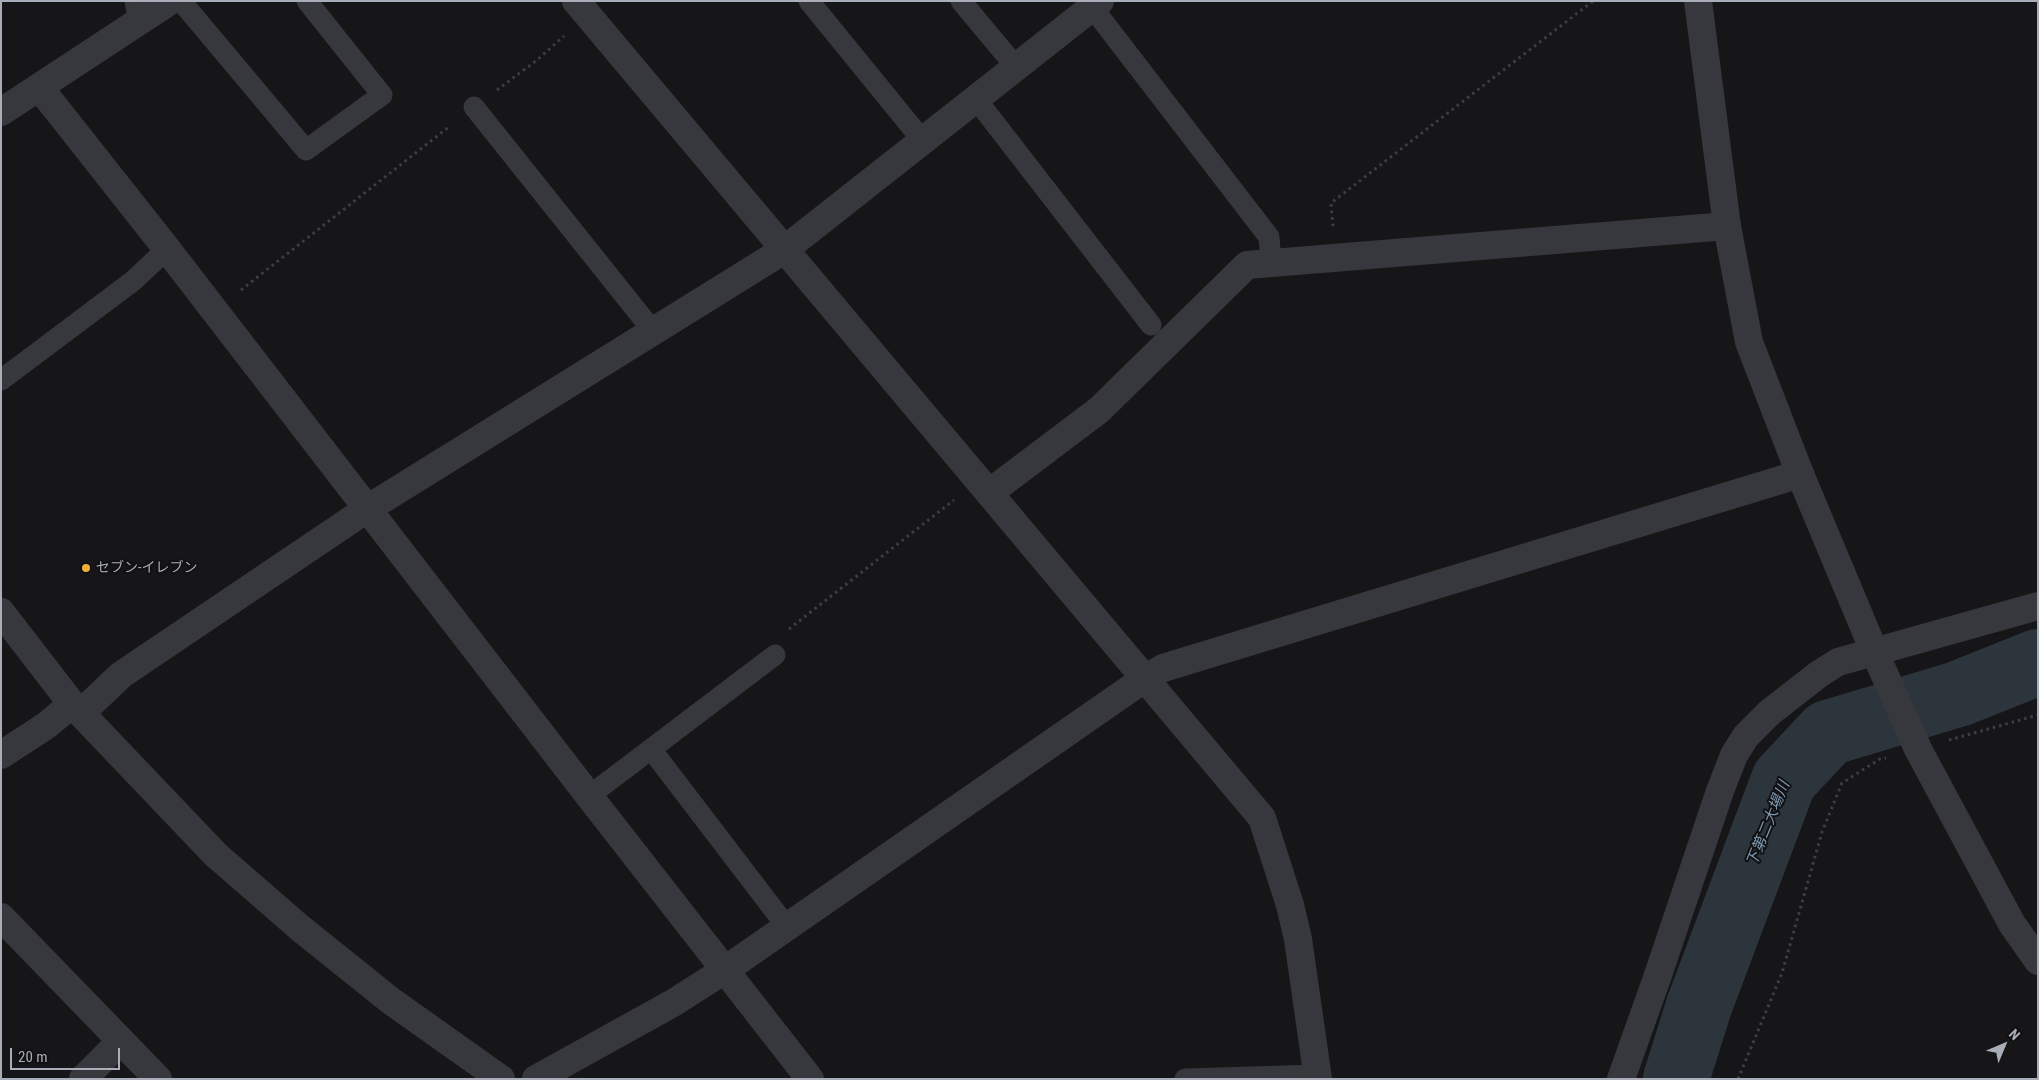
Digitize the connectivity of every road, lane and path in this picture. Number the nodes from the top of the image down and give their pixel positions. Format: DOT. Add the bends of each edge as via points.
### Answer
graph roads {
  1 [pos="170,1"];
  2 [pos="181,1"];
  3 [pos="308,1"];
  4 [pos="809,1"];
  5 [pos="961,1"];
  6 [pos="1593,1"];
  7 [pos="1698,1"];
  8 [pos="1096,4"];
  9 [pos="582,8"];
  10 [pos="137,12"];
  11 [pos="1016,67"];
  12 [pos="39,87"];
  13 [pos="976,99"];
  14 [pos="474,107"];
  15 [pos="1,112"];
  16 [pos="923,141"];
  17 [pos="1727,226"];
  18 [pos="1333,230"];
  19 [pos="167,248"];
  20 [pos="784,250"];
  21 [pos="1271,263"];
  22 [pos="214,310"];
  23 [pos="1151,325"];
  24 [pos="653,331"];
  25 [pos="1,380"];
  26 [pos="1800,474"];
  27 [pos="989,493"];
  28 [pos="367,509"];
  29 [pos="2038,606"];
  30 [pos="1,612"];
  31 [pos="1874,651"];
  32 [pos="775,655"];
  33 [pos="1144,679"];
  34 [pos="77,708"];
  35 [pos="2038,715"];
  36 [pos="651,749"];
  37 [pos="1918,749"];
  38 [pos="1,755"];
  39 [pos="589,796"];
  40 [pos="1,917"];
  41 [pos="787,927"];
  42 [pos="2038,960"];
  43 [pos="725,970"];
  44 [pos="121,1041"];
  45 [pos="1318,1077"];
  46 [pos="83,1079"];
  47 [pos="158,1079"];
  48 [pos="501,1079"];
  49 [pos="536,1079"];
  50 [pos="810,1079"];
  51 [pos="1185,1079"];
  52 [pos="1621,1079"];
  53 [pos="1738,1079"];
  1 -- 10 [label="street"];
  2 -- 3 [label="lane" via="306,150 382,95"];
  4 -- 16 [label="lane"];
  5 -- 11 [label="lane"];
  6 -- 18 [label="path" via="1331,203"];
  7 -- 17 [label="street"];
  8 -- 11 [label="street"];
  8 -- 21 [label="lane" via="1269,237"];
  9 -- 14 [label="path" via="537,60"];
  9 -- 20 [label="street"];
  10 -- 12 [label="street"];
  11 -- 13 [label="street"];
  12 -- 15 [label="street"];
  12 -- 19 [label="street"];
  13 -- 16 [label="street"];
  13 -- 23 [label="lane"];
  14 -- 22 [label="path"];
  14 -- 24 [label="lane"];
  16 -- 20 [label="street"];
  17 -- 21 [label="street"];
  17 -- 26 [label="street" via="1749,342"];
  19 -- 22 [label="street"];
  19 -- 25 [label="lane" via="133,281"];
  20 -- 24 [label="street"];
  20 -- 27 [label="street"];
  21 -- 27 [label="street" via="1247,265 1099,410"];
  22 -- 28 [label="street"];
  24 -- 28 [label="street"];
  26 -- 31 [label="street"];
  26 -- 33 [label="street" via="1163,668"];
  27 -- 33 [label="street"];
  28 -- 34 [label="street"];
  28 -- 39 [label="street"];
  29 -- 31 [label="street"];
  30 -- 34 [label="street"];
  31 -- 37 [label="street"];
  31 -- 52 [label="street" via="1838,662 1819,674 1769,713 1746,736 1734,755"];
  32 -- 36 [label="lane"];
  33 -- 41 [label="street"];
  33 -- 45 [label="street" via="1262,818 1298,939"];
  34 -- 38 [label="street"];
  34 -- 48 [label="street" via="216,855 390,1001"];
  35 -- 37 [label="path"];
  36 -- 39 [label="lane"];
  36 -- 41 [label="lane"];
  37 -- 42 [label="street" via="2012,924"];
  37 -- 53 [label="path" via="1880,759 1842,783 1822,832 1782,973"];
  39 -- 43 [label="street"];
  40 -- 44 [label="street"];
  41 -- 43 [label="street"];
  43 -- 49 [label="street" via="673,1003"];
  43 -- 50 [label="street"];
  44 -- 46 [label="street"];
  44 -- 47 [label="street"];
  45 -- 51 [label="lane"];
}
